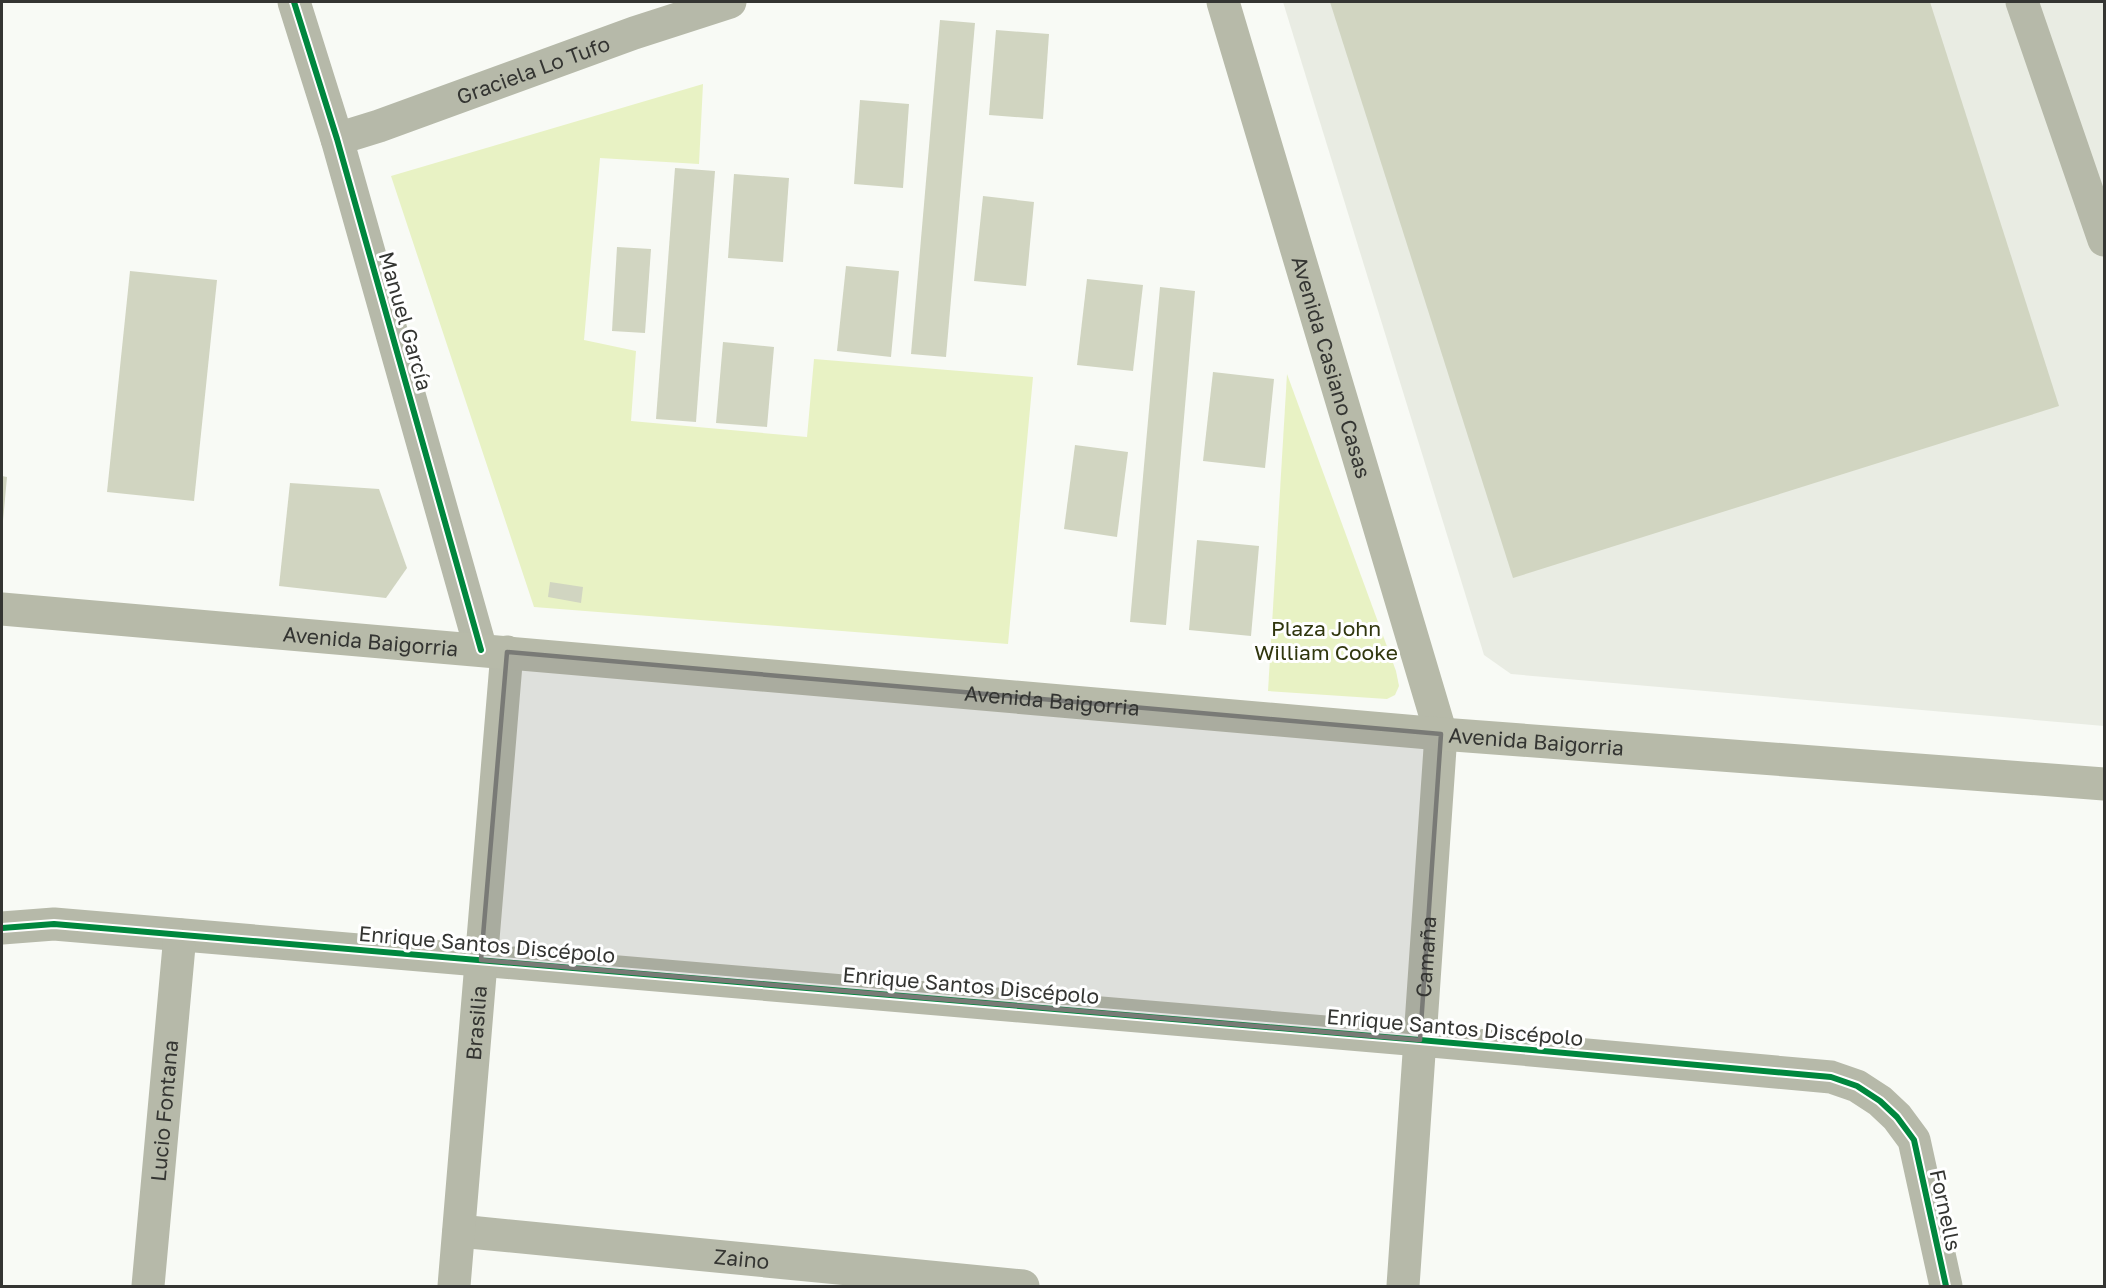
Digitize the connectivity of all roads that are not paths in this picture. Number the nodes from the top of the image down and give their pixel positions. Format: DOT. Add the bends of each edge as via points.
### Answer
graph roads {
  1 [pos="294,2"];
  2 [pos="730,2"];
  3 [pos="1223,2"];
  4 [pos="2022,2"];
  5 [pos="337,139"];
  6 [pos="2104,240"];
  7 [pos="2,609"];
  8 [pos="494,651"];
  9 [pos="1441,734"];
  10 [pos="2104,784"];
  11 [pos="2,928"];
  12 [pos="180,935"];
  13 [pos="481,960"];
  14 [pos="1420,1040"];
  15 [pos="1914,1140"];
  16 [pos="459,1231"];
  17 [pos="148,1287"];
  18 [pos="454,1287"];
  19 [pos="1023,1287"];
  20 [pos="1403,1287"];
  21 [pos="1946,1287"];
  1 -- 5 [label="street, Manuel García"];
  2 -- 5 [label="street, Graciela Lo Tufo"];
  3 -- 9 [label="main road, Avenida Casiano Casas"];
  4 -- 6 [label="street"];
  5 -- 8 [label="street, Manuel García"];
  7 -- 8 [label="main road, Avenida Baigorria"];
  8 -- 9 [label="main road, Avenida Baigorria"];
  8 -- 13 [label="street, Brasilia"];
  9 -- 10 [label="main road, Avenida Baigorria"];
  9 -- 14 [label="street, Camaña"];
  11 -- 12 [label="street, Enrique Santos Discépolo" via="54,924"];
  12 -- 13 [label="street, Enrique Santos Discépolo"];
  12 -- 17 [label="street, Lucio Fontana"];
  13 -- 14 [label="street, Enrique Santos Discépolo"];
  13 -- 16 [label="street, Brasilia"];
  14 -- 15 [label="street, Enrique Santos Discépolo" via="1832,1077 1857,1086 1880,1101"];
  14 -- 20 [label="street, Camaña"];
  15 -- 21 [label="street, Fornells"];
  16 -- 18 [label="street, Brasilia"];
  16 -- 19 [label="street, Zaino"];
}
